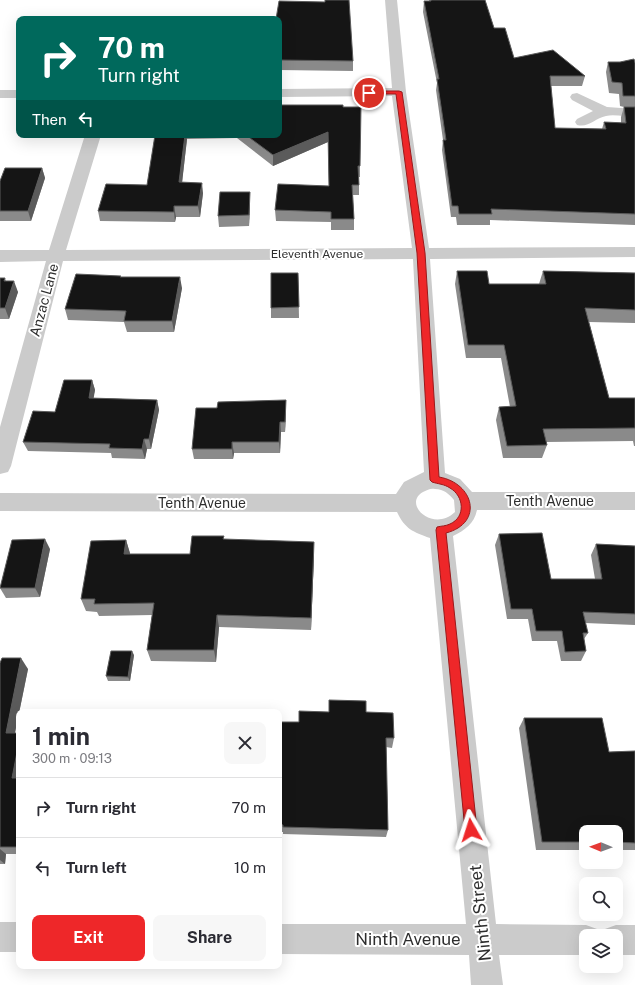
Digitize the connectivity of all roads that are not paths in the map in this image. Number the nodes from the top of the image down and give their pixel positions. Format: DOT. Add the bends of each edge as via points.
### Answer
graph roads {
  1 [pos="391,0"];
  2 [pos="399,92"];
  3 [pos="282,93"];
  4 [pos="0,94"];
  5 [pos="16,94"];
  6 [pos="577,98"];
  7 [pos="604,111"];
  8 [pos="635,113"];
  9 [pos="582,122"];
  10 [pos="92,138"];
  11 [pos="635,252"];
  12 [pos="421,253"];
  13 [pos="56,255"];
  14 [pos="0,256"];
  15 [pos="0,466"];
  16 [pos="435,480"];
  17 [pos="466,501"];
  18 [pos="635,501"];
  19 [pos="0,502"];
  20 [pos="404,503"];
  21 [pos="441,530"];
  22 [pos="0,937"];
  23 [pos="16,937"];
  24 [pos="282,939"];
  25 [pos="482,940"];
  26 [pos="579,940"];
  27 [pos="623,940"];
  28 [pos="635,940"];
  29 [pos="487,985"];
  1 -- 2 [label="street"];
  2 -- 3 [label="street"];
  2 -- 12 [label="street"];
  4 -- 5 [label="street"];
  6 -- 7 [label="street"];
  7 -- 8 [label="street"];
  7 -- 9 [label="street"];
  10 -- 13 [label="street, Anzac Lane"];
  11 -- 12 [label="street, Eleventh Avenue"];
  12 -- 13 [label="street, Eleventh Avenue"];
  12 -- 16 [label="street"];
  13 -- 14 [label="street, Eleventh Avenue"];
  13 -- 15 [label="street, Anzac Lane"];
  16 -- 17 [label="street" via="455,486"];
  16 -- 20 [label="street" via="426,480 413,486"];
  17 -- 18 [label="street, Tenth Avenue"];
  17 -- 21 [label="street" via="466,511 462,520 453,527"];
  19 -- 20 [label="street, Tenth Avenue"];
  20 -- 21 [label="street" via="406,512 416,523 430,529"];
  21 -- 25 [label="street, Ninth Street"];
  22 -- 23 [label="street"];
  24 -- 25 [label="street, Ninth Avenue"];
  25 -- 26 [label="street, Ninth Avenue"];
  25 -- 29 [label="street, Ninth Street"];
  27 -- 28 [label="street"];
}
